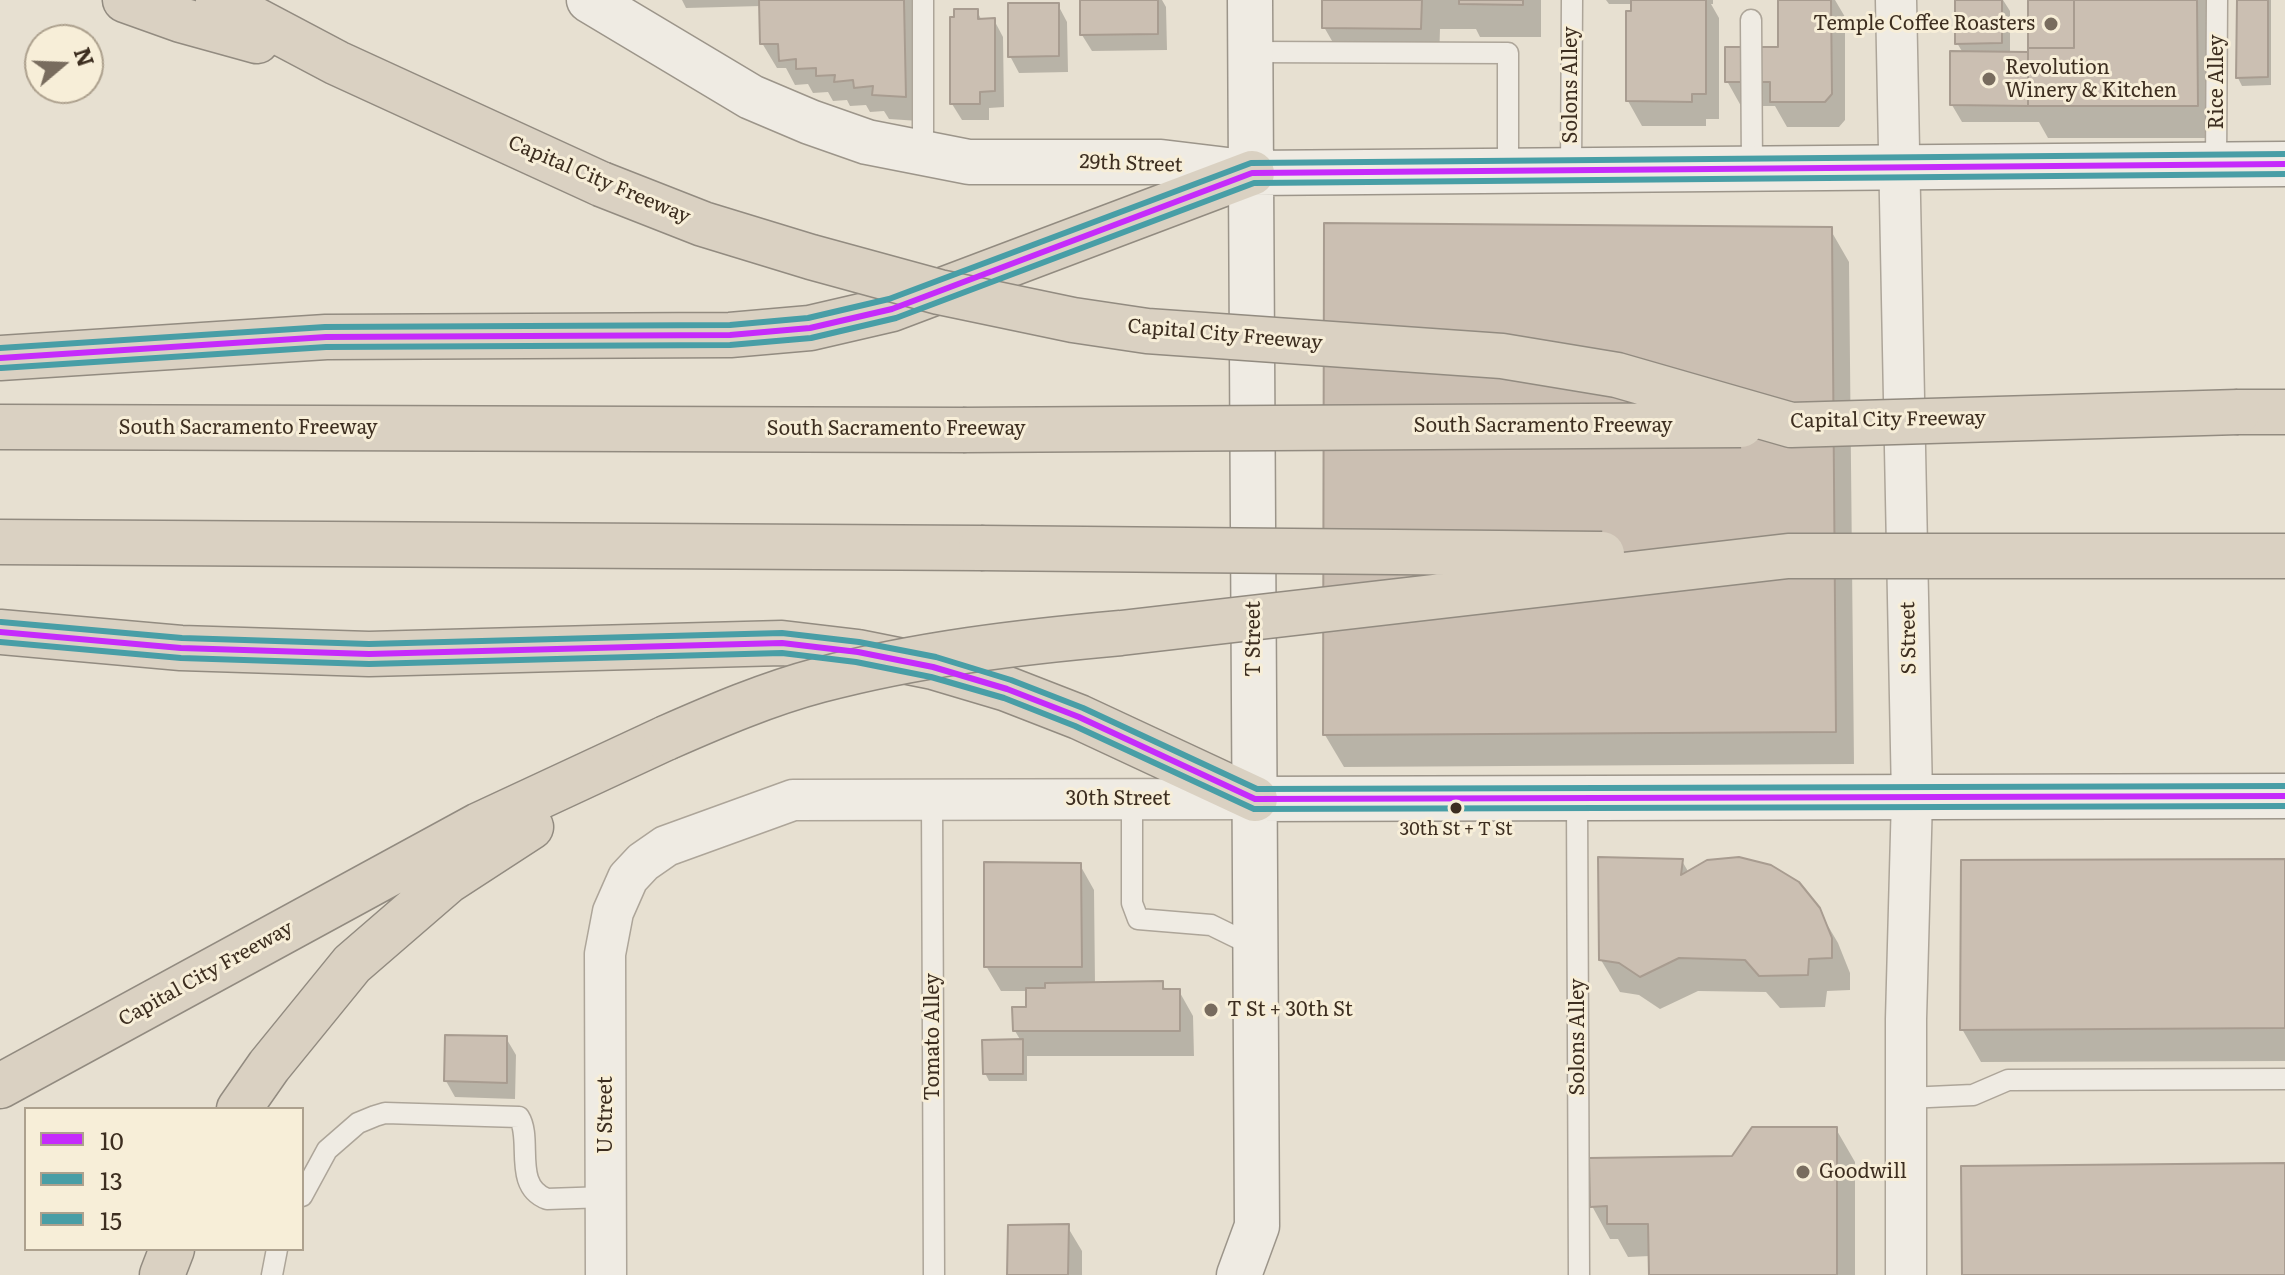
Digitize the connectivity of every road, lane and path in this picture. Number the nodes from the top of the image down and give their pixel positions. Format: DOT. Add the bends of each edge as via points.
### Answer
graph roads {
  1 [pos="125,0"];
  2 [pos="218,0"];
  3 [pos="923,0"];
  4 [pos="1250,0"];
  5 [pos="1572,0"];
  6 [pos="1896,0"];
  7 [pos="2217,0"];
  8 [pos="611,6"];
  9 [pos="1751,20"];
  10 [pos="1250,52"];
  11 [pos="337,63"];
  12 [pos="923,154"];
  13 [pos="2216,164"];
  14 [pos="2285,164"];
  15 [pos="1898,167"];
  16 [pos="1752,168"];
  17 [pos="1571,170"];
  18 [pos="1508,171"];
  19 [pos="1252,173"];
  20 [pos="0,358"];
  21 [pos="2285,412"];
  22 [pos="1791,425"];
  23 [pos="0,427"];
  24 [pos="0,542"];
  25 [pos="1788,556"];
  26 [pos="2285,556"];
  27 [pos="0,632"];
  28 [pos="666,738"];
  29 [pos="2285,796"];
  30 [pos="1912,797"];
  31 [pos="1132,799"];
  32 [pos="1255,799"];
  33 [pos="1577,799"];
  34 [pos="932,800"];
  35 [pos="1256,947"];
  36 [pos="605,954"];
  37 [pos="2285,1079"];
  38 [pos="0,1086"];
  39 [pos="1907,1098"];
  40 [pos="240,1107"];
  41 [pos="304,1192"];
  42 [pos="606,1197"];
  43 [pos="1257,1226"];
  44 [pos="171,1251"];
  45 [pos="277,1251"];
  46 [pos="162,1275"];
  47 [pos="272,1275"];
  48 [pos="606,1275"];
  49 [pos="934,1275"];
  50 [pos="1239,1275"];
  51 [pos="1262,1275"];
  52 [pos="1579,1275"];
  53 [pos="1906,1275"];
  1 -- 11 [label="highway"];
  2 -- 11 [label="highway, Capital City Freeway"];
  3 -- 12 [label="lane"];
  4 -- 10 [label="main road, T Street"];
  5 -- 17 [label="lane, Solons Alley"];
  6 -- 15 [label="street, S Street"];
  7 -- 13 [label="lane, Rice Alley"];
  8 -- 12 [label="main road, 29th Street" via="766,103 867,142"];
  9 -- 16 [label="lane"];
  10 -- 18 [label="lane" via="1508,53"];
  10 -- 19 [label="main road, T Street"];
  11 -- 22 [label="highway, Capital City Freeway, bridge" via="601,184 703,224 939,292 1147,331 1502,356 1617,375"];
  12 -- 19 [label="main road, 29th Street" via="969,162 1161,162"];
  13 -- 14 [label="main road, 29th Street"];
  13 -- 15 [label="main road, 29th Street"];
  15 -- 16 [label="main road, 29th Street"];
  15 -- 30 [label="street, S Street"];
  16 -- 17 [label="main road, 29th Street"];
  17 -- 18 [label="main road, 29th Street"];
  18 -- 19 [label="main road, 29th Street"];
  19 -- 20 [label="highway" via="892,309 810,328 730,335 326,337"];
  19 -- 32 [label="main road, T Street"];
  21 -- 22 [label="highway, Capital City Freeway, bridge"];
  22 -- 23 [label="highway, South Sacramento Freeway, bridge" via="963,430"];
  24 -- 25 [label="highway, bridge"];
  25 -- 26 [label="highway, bridge"];
  25 -- 28 [label="highway, bridge" via="1017,643 820,680"];
  27 -- 32 [label="highway" via="181,648 369,654 782,643 858,652 1007,689"];
  28 -- 38 [label="highway, Capital City Freeway" via="479,825"];
  28 -- 40 [label="highway" via="448,881 352,964"];
  29 -- 30 [label="main road, 30th Street"];
  30 -- 33 [label="main road, 30th Street"];
  30 -- 39 [label="street, S Street"];
  31 -- 32 [label="street, 30th Street"];
  31 -- 34 [label="street, 30th Street"];
  31 -- 35 [label="lane" via="1132,903 1138,919 1211,925"];
  32 -- 33 [label="main road, 30th Street"];
  32 -- 35 [label="main road, T Street"];
  33 -- 52 [label="lane, Solons Alley"];
  34 -- 36 [label="street, 30th Street" via="793,800 666,846 628,878 613,912"];
  34 -- 49 [label="lane, Tomato Alley"];
  35 -- 43 [label="main road, T Street"];
  36 -- 42 [label="street, U Street"];
  37 -- 39 [label="lane" via="2008,1080 1973,1095"];
  39 -- 53 [label="street, S Street"];
  41 -- 42 [label="lane" via="335,1141 358,1123 385,1113 519,1117 523,1159 539,1196"];
  42 -- 48 [label="street, U Street"];
  43 -- 50 [label="main road, T Street"];
  43 -- 51 [label="main road"];
  44 -- 46 [label="highway"];
  45 -- 47 [label="lane"];
}
